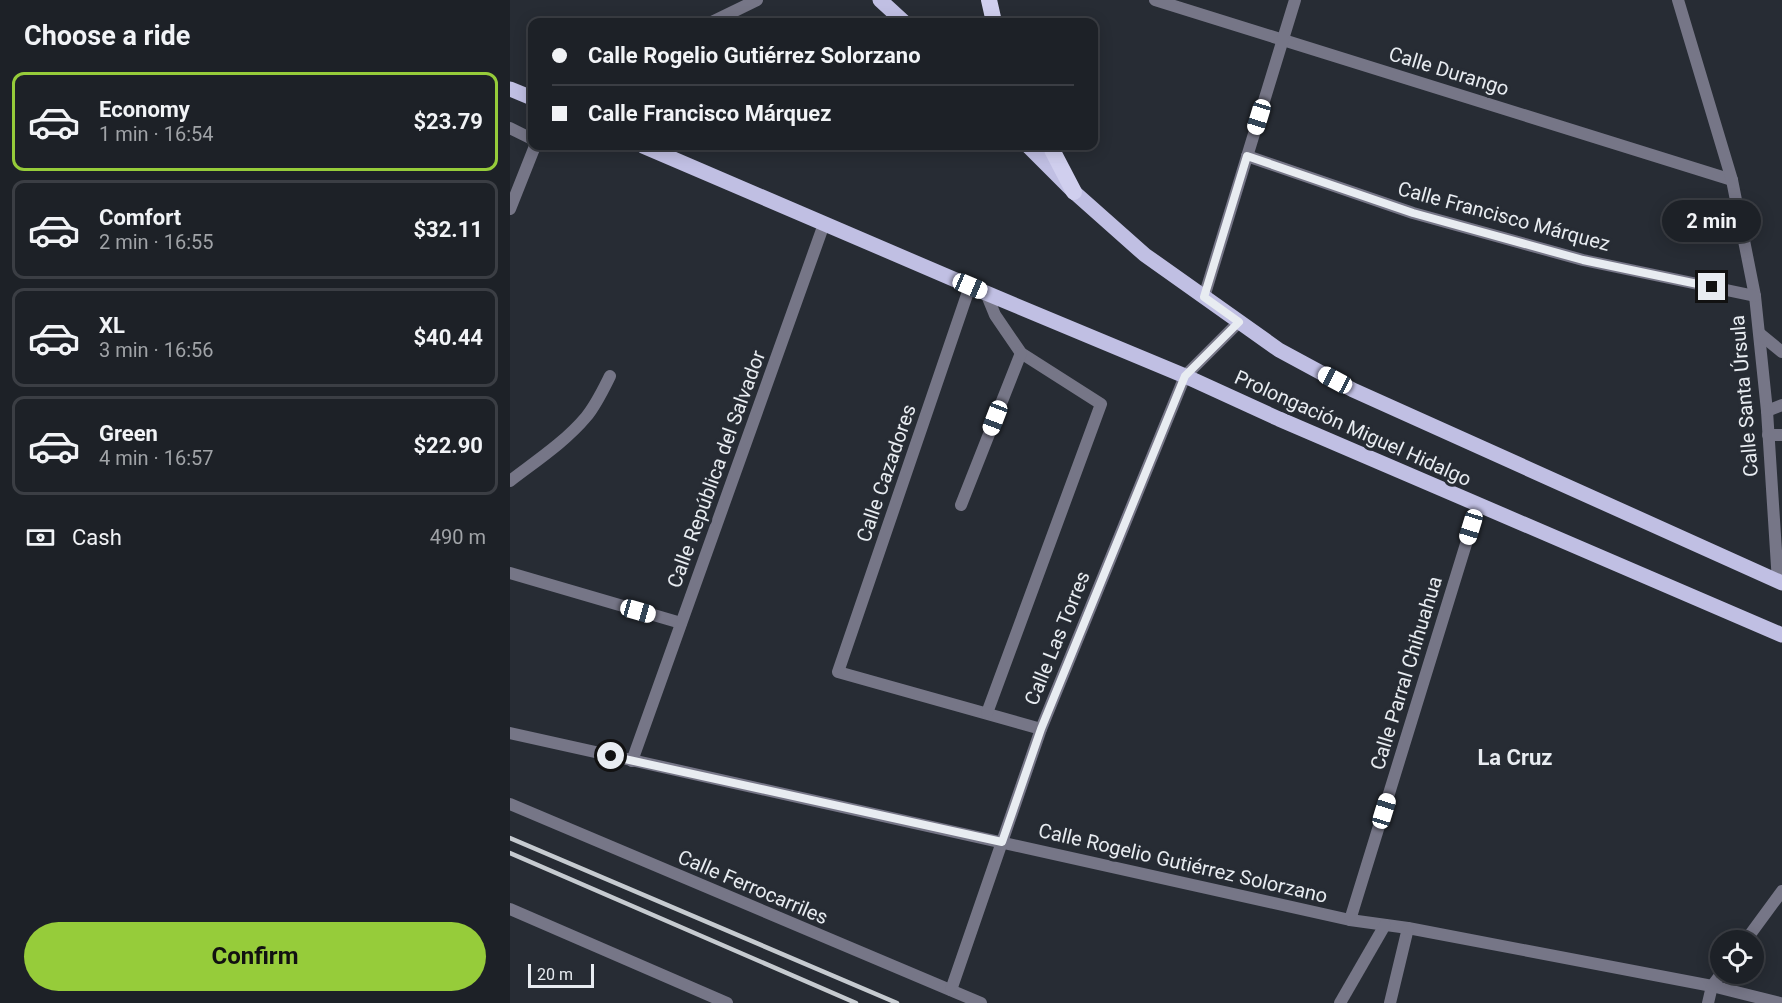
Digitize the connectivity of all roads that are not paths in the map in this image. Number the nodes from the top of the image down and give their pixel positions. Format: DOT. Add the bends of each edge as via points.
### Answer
graph roads {
  1 [pos="757,0"];
  2 [pos="880,0"];
  3 [pos="989,0"];
  4 [pos="1155,0"];
  5 [pos="1295,0"];
  6 [pos="1678,0"];
  7 [pos="720,18"];
  8 [pos="900,18"];
  9 [pos="993,18"];
  10 [pos="1282,40"];
  11 [pos="510,88"];
  12 [pos="528,96"];
  13 [pos="510,128"];
  14 [pos="528,137"];
  15 [pos="533,150"];
  16 [pos="652,150"];
  17 [pos="1032,150"];
  18 [pos="1052,150"];
  19 [pos="1247,156"];
  20 [pos="1732,180"];
  21 [pos="1074,192"];
  22 [pos="510,209"];
  23 [pos="824,224"];
  24 [pos="970,286"];
  25 [pos="986,293"];
  26 [pos="1755,296"];
  27 [pos="1204,297"];
  28 [pos="1239,322"];
  29 [pos="1760,334"];
  30 [pos="1782,352"];
  31 [pos="1020,353"];
  32 [pos="610,376"];
  33 [pos="1185,376"];
  34 [pos="1782,405"];
  35 [pos="1767,411"];
  36 [pos="1768,435"];
  37 [pos="1782,435"];
  38 [pos="510,481"];
  39 [pos="961,505"];
  40 [pos="1478,505"];
  41 [pos="510,573"];
  42 [pos="1780,583"];
  43 [pos="681,623"];
  44 [pos="1782,635"];
  45 [pos="987,713"];
  46 [pos="1041,729"];
  47 [pos="510,733"];
  48 [pos="632,761"];
  49 [pos="510,804"];
  50 [pos="1002,842"];
  51 [pos="1782,891"];
  52 [pos="510,909"];
  53 [pos="1350,920"];
  54 [pos="1385,925"];
  55 [pos="1408,928"];
  56 [pos="1753,930"];
  57 [pos="1712,986"];
  58 [pos="951,990"];
  59 [pos="727,1003"];
  60 [pos="981,1003"];
  61 [pos="1340,1003"];
  62 [pos="1390,1003"];
  63 [pos="1708,1003"];
  64 [pos="1780,1003"];
  1 -- 7 [label="street"];
  2 -- 8 [label="main road"];
  3 -- 9 [label="highway"];
  4 -- 10 [label="street, Calle Durango"];
  5 -- 10 [label="street"];
  6 -- 20 [label="street, Calle Santa Úrsula"];
  10 -- 19 [label="street"];
  10 -- 20 [label="street, Calle Durango"];
  11 -- 12 [label="main road"];
  13 -- 14 [label="street"];
  15 -- 22 [label="street"];
  16 -- 23 [label="main road, Prolongación Miguel Hidalgo"];
  17 -- 21 [label="main road, Prolongación Miguel Hidalgo"];
  18 -- 21 [label="highway"];
  19 -- 26 [label="street, Calle Francisco Márquez" via="1413,213 1583,260"];
  19 -- 27 [label="street"];
  20 -- 26 [label="street, Calle Santa Úrsula"];
  21 -- 27 [label="main road, Prolongación Miguel Hidalgo" via="1145,255"];
  23 -- 24 [label="main road, Prolongación Miguel Hidalgo"];
  23 -- 43 [label="street, Calle República del Salvador"];
  24 -- 25 [label="main road, Prolongación Miguel Hidalgo"];
  24 -- 45 [label="street, Calle Cazadores" via="838,672"];
  25 -- 31 [label="street" via="995,315"];
  25 -- 33 [label="main road, Prolongación Miguel Hidalgo"];
  26 -- 29 [label="street, Calle Santa Úrsula"];
  27 -- 28 [label="main road, Prolongación Miguel Hidalgo"];
  28 -- 33 [label="street, Calle Las Torres"];
  28 -- 42 [label="main road, Prolongación Miguel Hidalgo" via="1279,350 1353,390"];
  29 -- 30 [label="street"];
  29 -- 35 [label="street, Calle Santa Úrsula"];
  31 -- 39 [label="street"];
  31 -- 45 [label="street, Calle Las Torres" via="1101,404"];
  32 -- 38 [label="street" via="579,425"];
  33 -- 40 [label="main road, Prolongación Miguel Hidalgo"];
  33 -- 46 [label="street, Calle Las Torres"];
  34 -- 35 [label="street"];
  35 -- 36 [label="street, Calle Santa Úrsula"];
  36 -- 37 [label="street"];
  36 -- 42 [label="street, Calle Santa Úrsula"];
  40 -- 44 [label="main road, Prolongación Miguel Hidalgo"];
  40 -- 53 [label="street, Calle Parral Chihuahua"];
  41 -- 43 [label="street"];
  43 -- 48 [label="street, Calle República del Salvador"];
  45 -- 46 [label="street"];
  46 -- 50 [label="street, Calle Las Torres"];
  47 -- 48 [label="street, Calle Rogelio Gutiérrez Solorzano"];
  48 -- 50 [label="street, Calle Rogelio Gutiérrez Solorzano"];
  49 -- 58 [label="street, Calle Ferrocarriles"];
  50 -- 53 [label="street, Calle Rogelio Gutiérrez Solorzano"];
  50 -- 58 [label="street, Calle Las Torres"];
  51 -- 56 [label="street"];
  52 -- 59 [label="street"];
  53 -- 54 [label="street, Calle Rogelio Gutiérrez Solorzano"];
  54 -- 55 [label="street, Calle Rogelio Gutiérrez Solorzano"];
  54 -- 61 [label="street"];
  55 -- 57 [label="street, Calle Rogelio Gutiérrez Solorzano"];
  55 -- 62 [label="street"];
  57 -- 63 [label="street"];
  57 -- 64 [label="street, Calle Rogelio Gutiérrez Solorzano"];
  58 -- 60 [label="street, Calle Ferrocarriles"];
}
